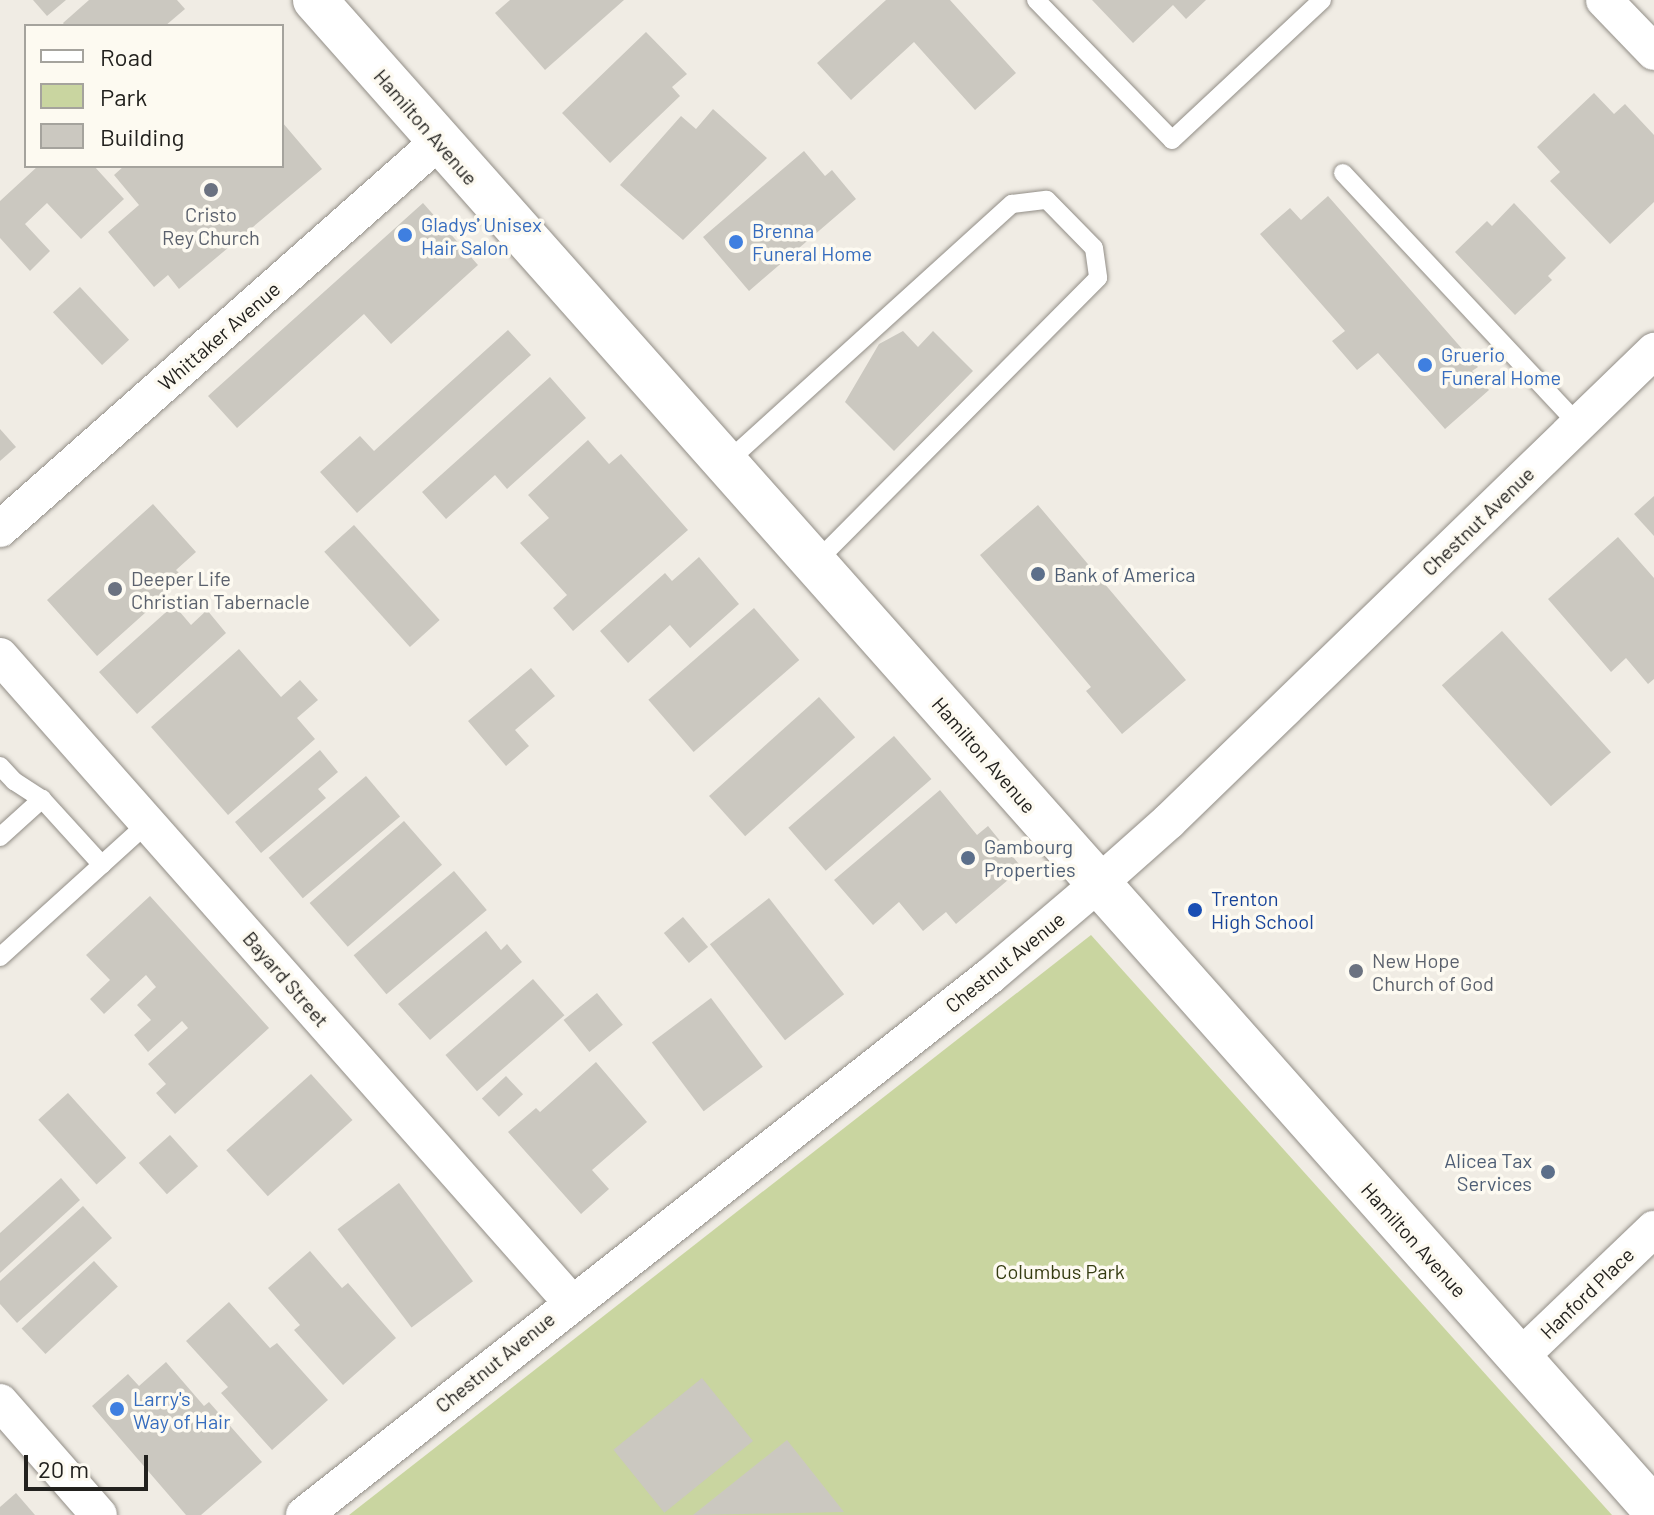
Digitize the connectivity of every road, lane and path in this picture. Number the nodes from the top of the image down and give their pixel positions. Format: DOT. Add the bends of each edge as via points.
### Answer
graph roads {
  1 [pos="315,0"];
  2 [pos="1036,0"];
  3 [pos="1322,0"];
  4 [pos="1604,0"];
  5 [pos="1654,52"];
  6 [pos="438,142"];
  7 [pos="1343,173"];
  8 [pos="1654,351"];
  9 [pos="1578,424"];
  10 [pos="726,463"];
  11 [pos="0,529"];
  12 [pos="815,563"];
  13 [pos="0,656"];
  14 [pos="0,766"];
  15 [pos="42,799"];
  16 [pos="148,823"];
  17 [pos="0,837"];
  18 [pos="102,865"];
  19 [pos="1097,885"];
  20 [pos="0,957"];
  21 [pos="1654,1229"];
  22 [pos="571,1302"];
  23 [pos="1519,1358"];
  24 [pos="0,1402"];
  25 [pos="1654,1509"];
  26 [pos="99,1515"];
  27 [pos="304,1515"];
  1 -- 6 [label="main road, Hamilton Avenue"];
  2 -- 3 [label="lane" via="1172,140"];
  4 -- 5 [label="street"];
  6 -- 10 [label="main road, Hamilton Avenue"];
  6 -- 11 [label="street, Whittaker Avenue"];
  7 -- 9 [label="lane"];
  8 -- 9 [label="street, Chestnut Avenue"];
  9 -- 19 [label="street, Chestnut Avenue"];
  10 -- 12 [label="main road, Hamilton Avenue"];
  10 -- 12 [label="lane" via="1012,204 1047,200 1094,248 1098,278"];
  12 -- 19 [label="main road, Hamilton Avenue"];
  13 -- 16 [label="street, Bayard Street"];
  14 -- 15 [label="lane"];
  15 -- 17 [label="lane"];
  15 -- 18 [label="lane"];
  16 -- 18 [label="lane"];
  16 -- 22 [label="street, Bayard Street"];
  18 -- 20 [label="lane"];
  19 -- 22 [label="street, Chestnut Avenue" via="990,976"];
  19 -- 23 [label="main road, Hamilton Avenue"];
  21 -- 23 [label="street, Hanford Place"];
  22 -- 27 [label="street, Chestnut Avenue"];
  23 -- 25 [label="main road, Hamilton Avenue"];
  24 -- 26 [label="street"];
}
